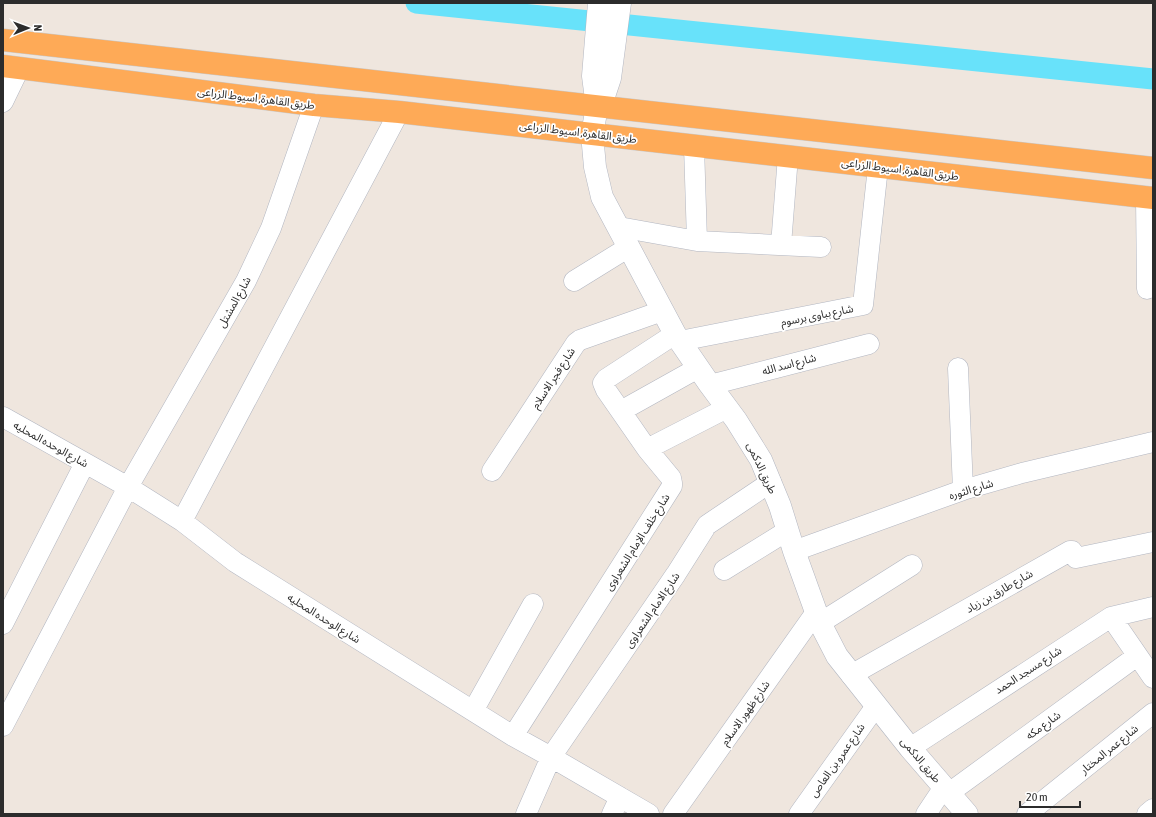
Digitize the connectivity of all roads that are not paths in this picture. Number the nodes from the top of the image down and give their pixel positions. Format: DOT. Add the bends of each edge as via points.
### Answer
graph roads {
  1 [pos="599,3"];
  2 [pos="620,3"];
  3 [pos="3,40"];
  4 [pos="603,62"];
  5 [pos="11,67"];
  6 [pos="3,102"];
  7 [pos="314,105"];
  8 [pos="597,107"];
  9 [pos="399,112"];
  10 [pos="592,134"];
  11 [pos="694,146"];
  12 [pos="788,156"];
  13 [pos="878,167"];
  14 [pos="1153,168"];
  15 [pos="1150,198"];
  16 [pos="619,228"];
  17 [pos="697,241"];
  18 [pos="781,245"];
  19 [pos="629,247"];
  20 [pos="821,247"];
  21 [pos="574,281"];
  22 [pos="1147,289"];
  23 [pos="662,311"];
  24 [pos="678,338"];
  25 [pos="868,344"];
  26 [pos="958,368"];
  27 [pos="704,377"];
  28 [pos="728,408"];
  29 [pos="621,411"];
  30 [pos="4,421"];
  31 [pos="1153,442"];
  32 [pos="647,449"];
  33 [pos="85,463"];
  34 [pos="492,471"];
  35 [pos="770,482"];
  36 [pos="128,487"];
  37 [pos="963,490"];
  38 [pos="182,521"];
  39 [pos="790,541"];
  40 [pos="1153,542"];
  41 [pos="912,565"];
  42 [pos="724,570"];
  43 [pos="533,604"];
  44 [pos="1153,607"];
  45 [pos="818,617"];
  46 [pos="1111,617"];
  47 [pos="3,624"];
  48 [pos="1138,656"];
  49 [pos="851,675"];
  50 [pos="1153,678"];
  51 [pos="876,706"];
  52 [pos="473,711"];
  53 [pos="1153,713"];
  54 [pos="3,726"];
  55 [pos="514,736"];
  56 [pos="910,748"];
  57 [pos="551,757"];
  58 [pos="947,790"];
  59 [pos="616,806"];
  60 [pos="1153,809"];
  61 [pos="526,814"];
  62 [pos="649,814"];
  63 [pos="673,814"];
  64 [pos="799,814"];
  65 [pos="926,814"];
  66 [pos="967,814"];
  67 [pos="1027,814"];
  68 [pos="1147,814"];
  1 -- 4 [label="street"];
  2 -- 4 [label="street"];
  3 -- 8 [label="highway"];
  4 -- 8 [label="street, طريق الدكمى" via="605,93"];
  5 -- 6 [label="street"];
  5 -- 7 [label="highway, طريق القاهرة, اسيوط الزراعى"];
  7 -- 9 [label="highway, طريق القاهرة, اسيوط الزراعى"];
  7 -- 36 [label="street, شارع المشتل" via="260,255"];
  8 -- 10 [label="street, طريق الدكمى"];
  8 -- 14 [label="highway"];
  9 -- 10 [label="highway, طريق القاهرة, اسيوط الزراعى"];
  9 -- 38 [label="street"];
  10 -- 11 [label="highway, طريق القاهرة, اسيوط الزراعى"];
  10 -- 16 [label="street, طريق الدكمى" via="595,167 602,197"];
  11 -- 12 [label="highway, طريق القاهرة, اسيوط الزراعى"];
  11 -- 17 [label="street"];
  12 -- 13 [label="highway, طريق القاهرة, اسيوط الزراعى"];
  12 -- 18 [label="street"];
  13 -- 15 [label="highway, طريق القاهرة, اسيوط الزراعى"];
  13 -- 24 [label="street, شارع بباوى برسوم" via="863,305"];
  15 -- 22 [label="street"];
  16 -- 17 [label="street"];
  16 -- 19 [label="street, طريق الدكمى"];
  17 -- 18 [label="street"];
  18 -- 20 [label="street"];
  19 -- 21 [label="street"];
  19 -- 23 [label="street, طريق الدكمى"];
  23 -- 24 [label="street, طريق الدكمى"];
  23 -- 34 [label="street, شارع فجر الاسلام" via="576,343"];
  24 -- 27 [label="street, طريق الدكمى"];
  24 -- 29 [label="street, شارع خلف الإمام الشعراوى" via="604,381 603,385"];
  25 -- 27 [label="street, شارع اسد الله"];
  26 -- 37 [label="street"];
  27 -- 28 [label="street, طريق الدكمى"];
  27 -- 29 [label="street, شارع اسد الله"];
  28 -- 32 [label="street"];
  28 -- 35 [label="street, طريق الدكمى" via="749,440"];
  29 -- 32 [label="street, شارع خلف الإمام الشعراوى"];
  30 -- 33 [label="street, شارع الوحده المحليه"];
  31 -- 37 [label="street, شارع الثوره" via="1022,473"];
  32 -- 55 [label="street, شارع خلف الإمام الشعراوى" via="671,478 672,486"];
  33 -- 36 [label="street, شارع الوحده المحليه"];
  33 -- 47 [label="street"];
  35 -- 39 [label="street, طريق الدكمى"];
  35 -- 57 [label="street, شارع الامام الشعراوى" via="707,525"];
  36 -- 38 [label="street, شارع الوحده المحليه"];
  36 -- 54 [label="street, شارع المشتل"];
  37 -- 39 [label="street, شارع الثوره"];
  38 -- 52 [label="street, شارع الوحده المحليه" via="235,562"];
  39 -- 42 [label="street, شارع الثوره"];
  39 -- 45 [label="street, طريق الدكمى"];
  40 -- 49 [label="street, شارع طارق بن زياد" via="1076,558 1070,551"];
  41 -- 45 [label="street"];
  43 -- 52 [label="street"];
  44 -- 46 [label="street, شارع مسجد الحمد"];
  45 -- 49 [label="street, طريق الدكمى" via="836,656"];
  45 -- 63 [label="street, شارع ظهور الاسلام"];
  46 -- 48 [label="street"];
  46 -- 56 [label="street, شارع مسجد الحمد"];
  48 -- 50 [label="street"];
  48 -- 58 [label="street, شارع مكه"];
  49 -- 51 [label="street, طريق الدكمى"];
  51 -- 56 [label="street, طريق الدكمى"];
  51 -- 64 [label="street, شارع عمرو بن العاص"];
  52 -- 55 [label="street, شارع الوحده المحليه"];
  53 -- 67 [label="street, شارع عمر المختار"];
  55 -- 57 [label="street, شارع الوحده المحليه"];
  56 -- 58 [label="street, طريق الدكمى"];
  57 -- 59 [label="street, شارع الوحده المحليه"];
  57 -- 61 [label="street, شارع الامام الشعراوى"];
  58 -- 65 [label="street"];
  58 -- 66 [label="street, طريق الدكمى"];
  59 -- 62 [label="street, شارع الوحده المحليه"];
  60 -- 68 [label="street"];
}
